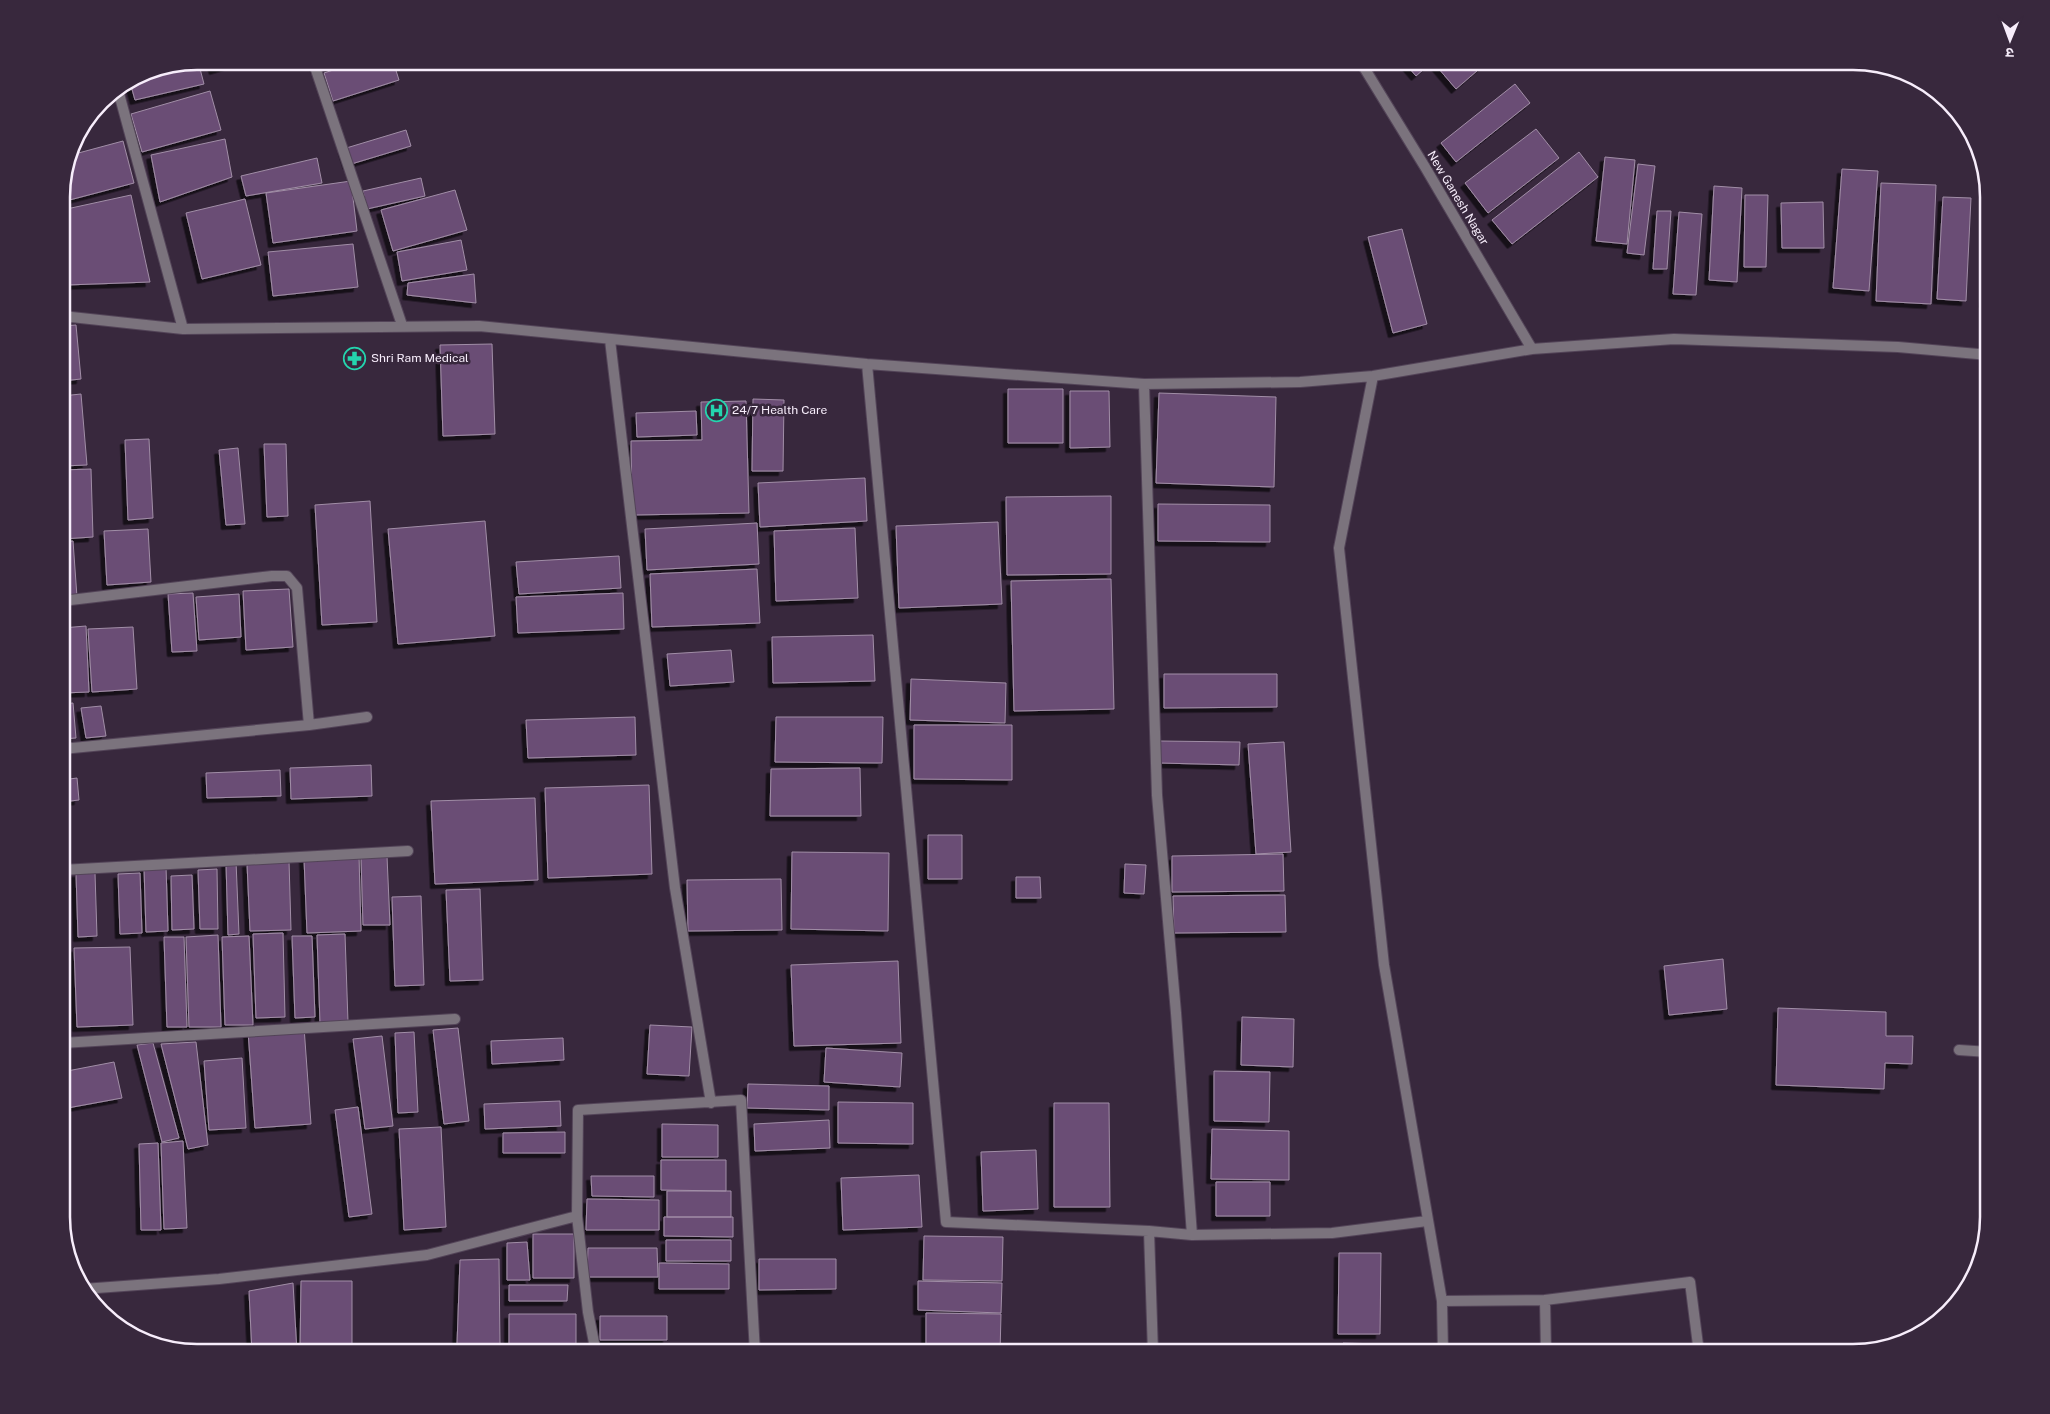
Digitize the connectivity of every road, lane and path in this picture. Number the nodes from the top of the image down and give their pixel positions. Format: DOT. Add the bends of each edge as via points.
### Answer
graph roads {
  1 [pos="316,70"];
  2 [pos="1366,70"];
  3 [pos="120,96"];
  4 [pos="70,317"];
  5 [pos="402,326"];
  6 [pos="183,328"];
  7 [pos="610,340"];
  8 [pos="1532,349"];
  9 [pos="1980,354"];
  10 [pos="867,364"];
  11 [pos="1373,376"];
  12 [pos="1144,384"];
  13 [pos="70,600"];
  14 [pos="367,717"];
  15 [pos="309,725"];
  16 [pos="70,748"];
  17 [pos="408,850"];
  18 [pos="70,870"];
  19 [pos="455,1019"];
  20 [pos="70,1043"];
  21 [pos="1959,1050"];
  22 [pos="1980,1051"];
  23 [pos="711,1103"];
  24 [pos="577,1216"];
  25 [pos="1427,1221"];
  26 [pos="1150,1231"];
  27 [pos="1192,1235"];
  28 [pos="92,1287"];
  29 [pos="1545,1300"];
  30 [pos="1442,1301"];
  31 [pos="594,1344"];
  32 [pos="755,1344"];
  33 [pos="1153,1344"];
  34 [pos="1443,1344"];
  35 [pos="1546,1344"];
  36 [pos="1698,1344"];
  1 -- 5 [label="street"];
  2 -- 8 [label="street, New Ganesh Nagar" via="1426,166"];
  3 -- 6 [label="street"];
  4 -- 6 [label="street"];
  5 -- 6 [label="street"];
  5 -- 7 [label="street" via="479,326"];
  7 -- 10 [label="street"];
  7 -- 23 [label="street" via="675,888"];
  8 -- 9 [label="street" via="1674,339 1898,347"];
  8 -- 11 [label="street"];
  10 -- 12 [label="street"];
  10 -- 26 [label="street" via="946,1222"];
  11 -- 12 [label="street" via="1300,382"];
  11 -- 25 [label="street" via="1339,548 1384,965"];
  12 -- 27 [label="street" via="1157,795"];
  13 -- 15 [label="street" via="287,576 297,588"];
  14 -- 15 [label="street"];
  15 -- 16 [label="street"];
  17 -- 18 [label="street"];
  19 -- 20 [label="street"];
  21 -- 22 [label="street"];
  23 -- 24 [label="street" via="578,1110"];
  23 -- 32 [label="street" via="741,1100"];
  24 -- 28 [label="street" via="427,1255 219,1279"];
  24 -- 31 [label="street"];
  25 -- 27 [label="street" via="1332,1233"];
  25 -- 30 [label="street"];
  26 -- 27 [label="street"];
  26 -- 33 [label="street"];
  29 -- 30 [label="street"];
  29 -- 35 [label="street"];
  29 -- 36 [label="street" via="1690,1282"];
  30 -- 34 [label="street"];
}
